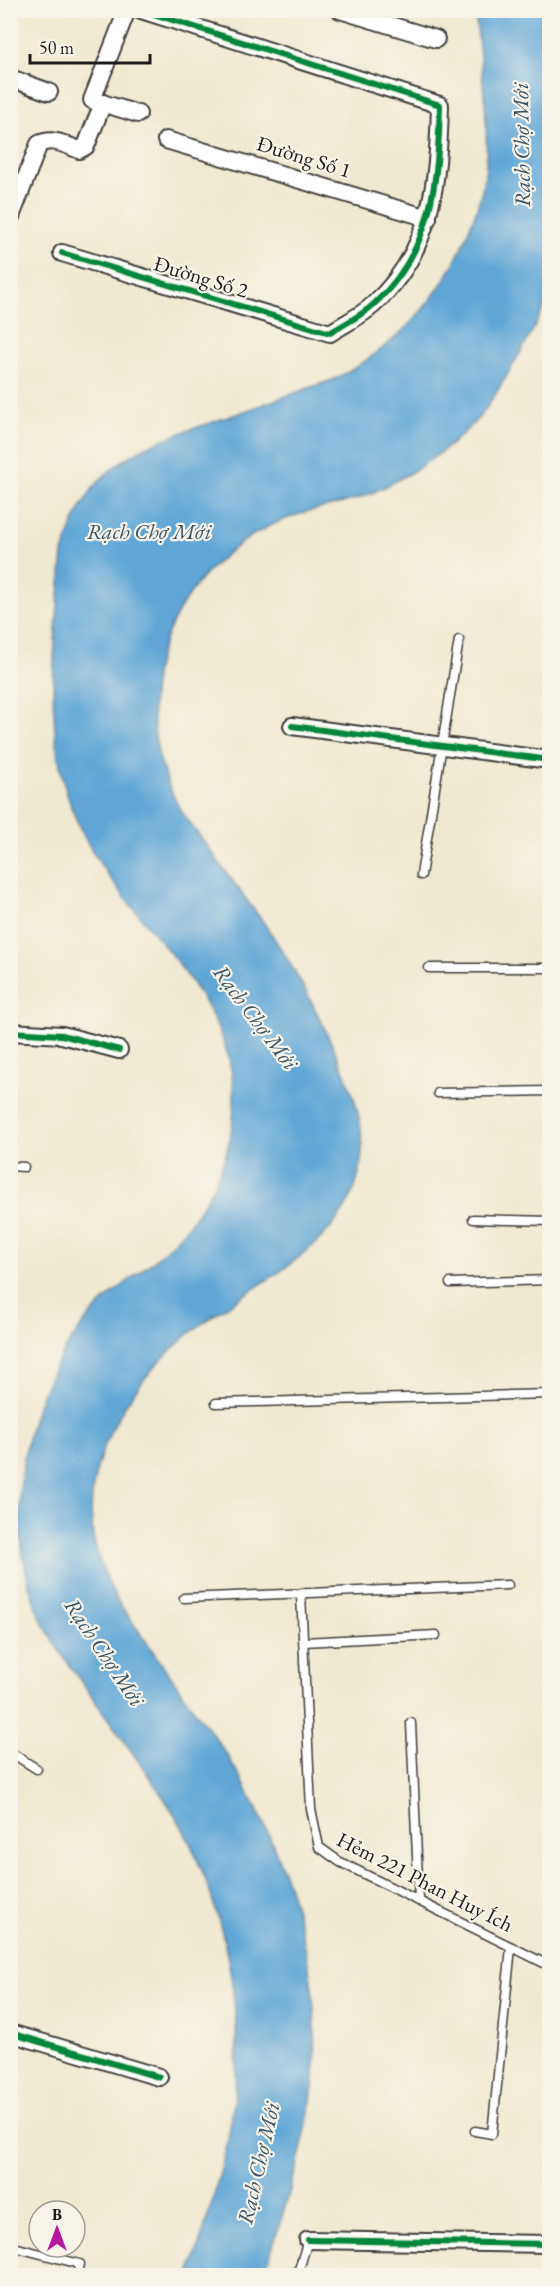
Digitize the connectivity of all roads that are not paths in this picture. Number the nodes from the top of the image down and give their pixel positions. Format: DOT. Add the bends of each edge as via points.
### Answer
graph roads {
  1 [pos="127,10"];
  2 [pos="141,10"];
  3 [pos="340,10"];
  4 [pos="428,37"];
  5 [pos="10,78"];
  6 [pos="49,92"];
  7 [pos="103,103"];
  8 [pos="138,114"];
  9 [pos="166,140"];
  10 [pos="428,218"];
  11 [pos="10,219"];
  12 [pos="62,253"];
  13 [pos="459,640"];
  14 [pos="292,726"];
  15 [pos="441,746"];
  16 [pos="549,760"];
  17 [pos="421,875"];
  18 [pos="429,968"];
  19 [pos="549,968"];
  20 [pos="10,1032"];
  21 [pos="119,1050"];
  22 [pos="549,1091"];
  23 [pos="438,1093"];
  24 [pos="10,1166"];
  25 [pos="24,1167"];
  26 [pos="473,1219"];
  27 [pos="549,1221"];
  28 [pos="549,1280"];
  29 [pos="450,1283"];
  30 [pos="549,1394"];
  31 [pos="216,1403"];
  32 [pos="508,1585"];
  33 [pos="302,1594"];
  34 [pos="184,1598"];
  35 [pos="436,1635"];
  36 [pos="304,1642"];
  37 [pos="411,1723"];
  38 [pos="10,1752"];
  39 [pos="37,1769"];
  40 [pos="419,1901"];
  41 [pos="511,1947"];
  42 [pos="549,1966"];
  43 [pos="10,2033"];
  44 [pos="159,2077"];
  45 [pos="475,2131"];
  46 [pos="308,2240"];
  47 [pos="549,2244"];
  48 [pos="10,2246"];
  49 [pos="77,2276"];
  50 [pos="297,2276"];
  1 -- 7 [label="street" via="92,100"];
  2 -- 10 [label="street" via="440,105 439,163"];
  3 -- 4 [label="street"];
  5 -- 6 [label="street"];
  7 -- 8 [label="street"];
  7 -- 11 [label="street" via="83,149 46,140 39,144"];
  9 -- 10 [label="street, Đường Số 1"];
  10 -- 12 [label="street, Đường Số 2" via="411,256 391,286 372,307 330,333"];
  13 -- 15 [label="lane"];
  14 -- 15 [label="street"];
  15 -- 16 [label="street"];
  15 -- 17 [label="lane"];
  18 -- 19 [label="lane"];
  20 -- 21 [label="street" via="62,1035"];
  22 -- 23 [label="lane"];
  24 -- 25 [label="lane"];
  26 -- 27 [label="lane"];
  28 -- 29 [label="lane"];
  30 -- 31 [label="lane"];
  32 -- 33 [label="lane"];
  33 -- 34 [label="lane"];
  33 -- 36 [label="lane, Hẻm 221 Phan Huy Ích"];
  35 -- 36 [label="lane"];
  36 -- 40 [label="lane, Hẻm 221 Phan Huy Ích" via="311,1809 319,1847 340,1862"];
  37 -- 40 [label="lane"];
  38 -- 39 [label="lane"];
  40 -- 41 [label="lane, Hẻm 221 Phan Huy Ích"];
  41 -- 42 [label="lane, Hẻm 221 Phan Huy Ích"];
  41 -- 45 [label="lane" via="492,2134"];
  43 -- 44 [label="street"];
  46 -- 47 [label="street"];
  46 -- 50 [label="lane"];
  48 -- 49 [label="lane" via="80,2264"];
}
